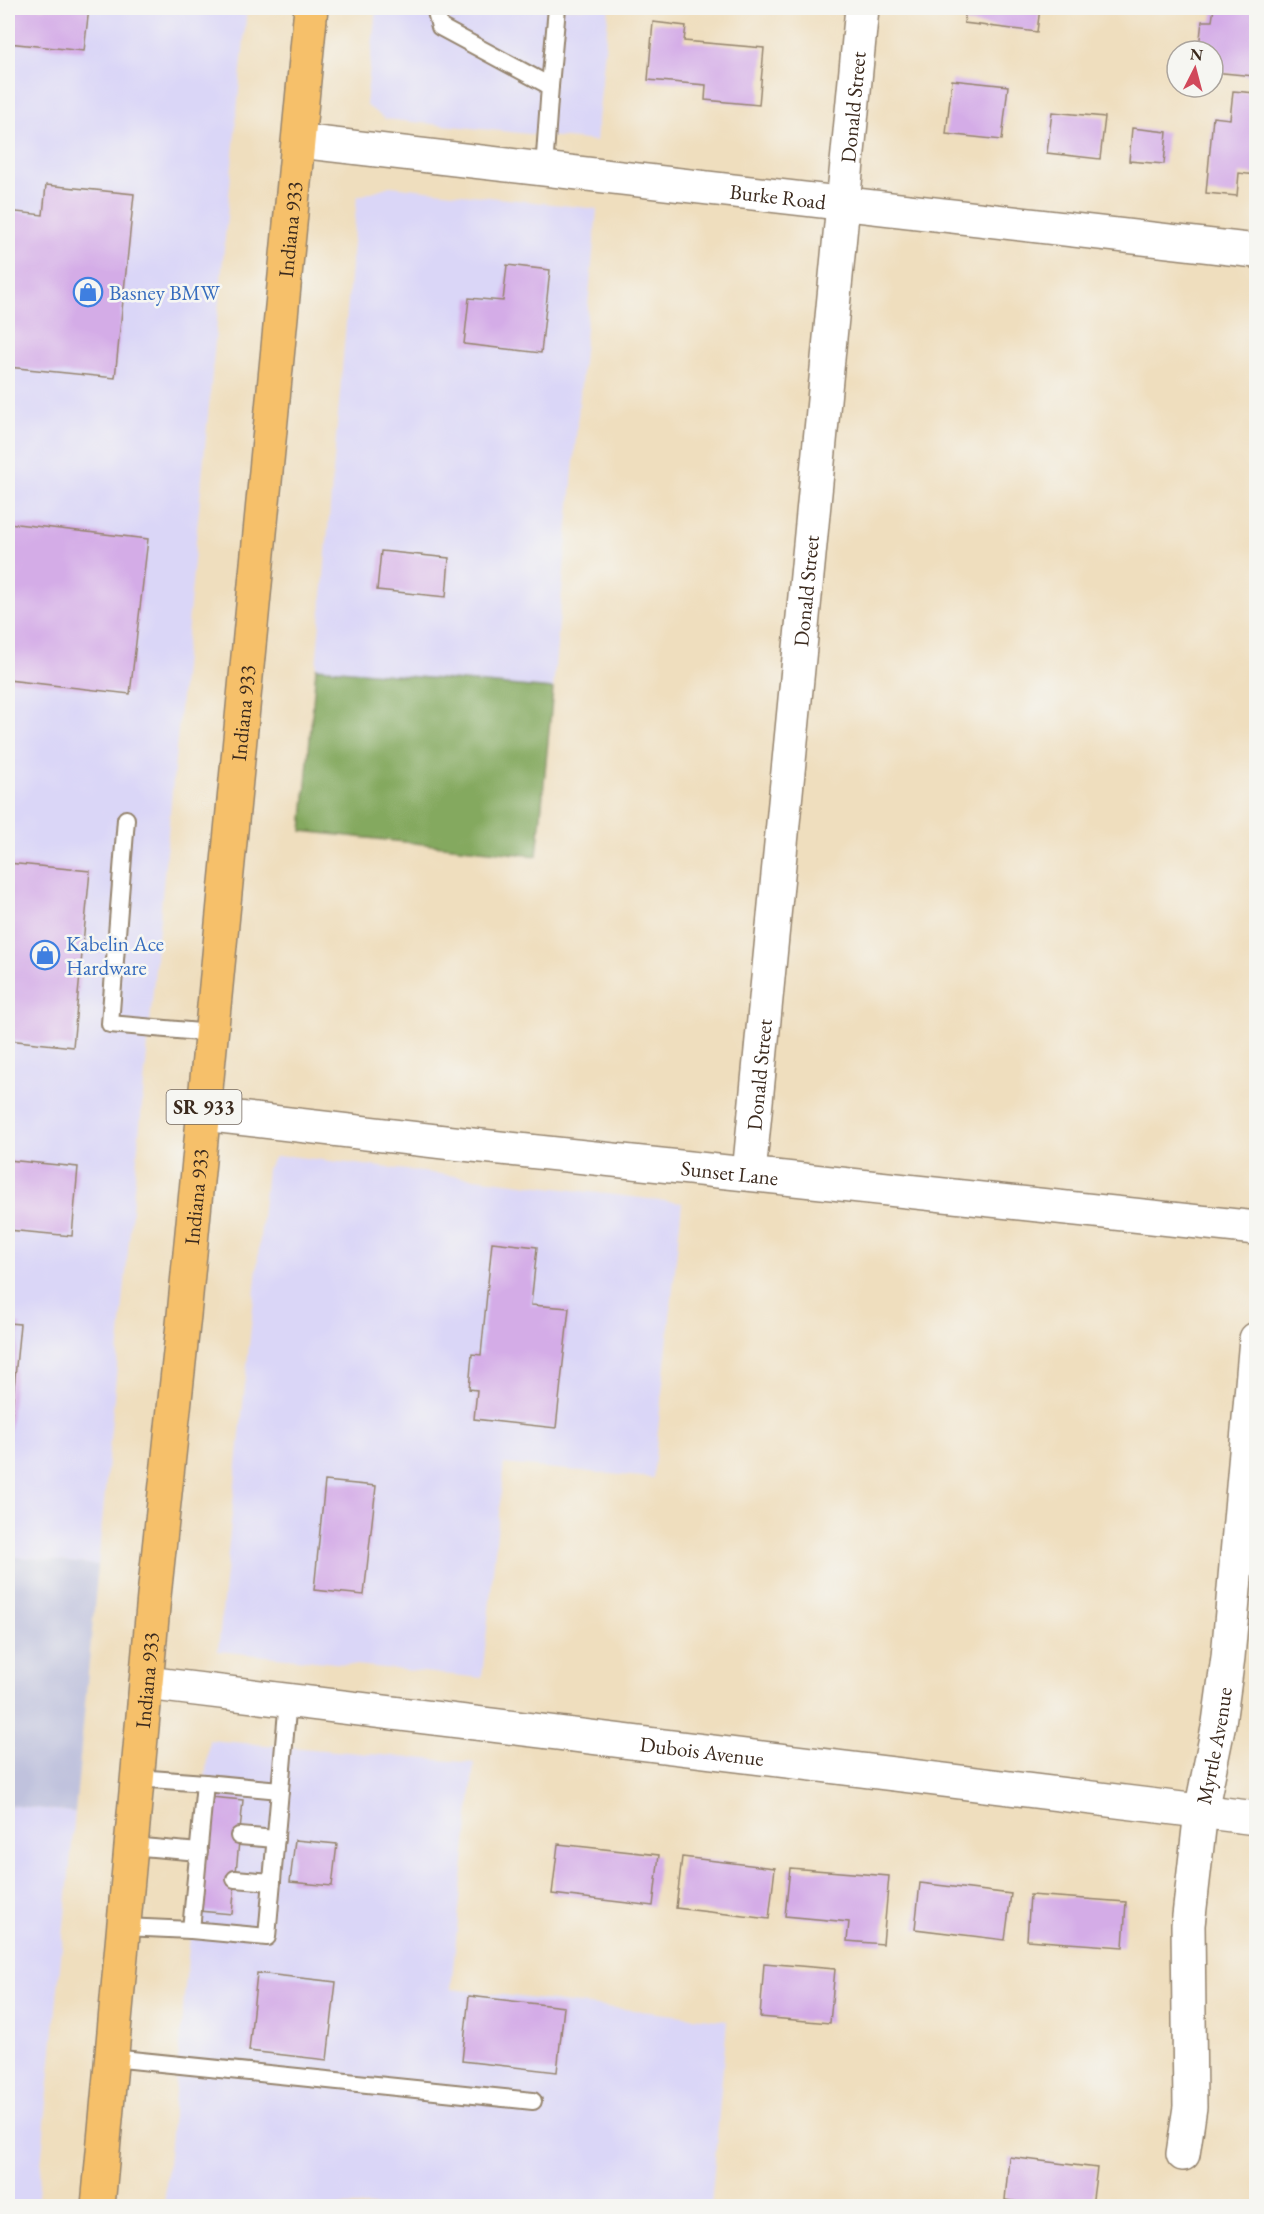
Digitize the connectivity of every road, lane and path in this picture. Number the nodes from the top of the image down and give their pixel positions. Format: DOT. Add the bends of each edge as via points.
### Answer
graph roads {
  1 [pos="311,8"];
  2 [pos="435,8"];
  3 [pos="557,8"];
  4 [pos="862,8"];
  5 [pos="550,86"];
  6 [pos="299,141"];
  7 [pos="544,169"];
  8 [pos="842,203"];
  9 [pos="1257,251"];
  10 [pos="126,819"];
  11 [pos="211,1033"];
  12 [pos="203,1114"];
  13 [pos="749,1174"];
  14 [pos="1257,1228"];
  15 [pos="1257,1339"];
  16 [pos="146,1683"];
  17 [pos="288,1700"];
  18 [pos="137,1778"];
  19 [pos="205,1783"];
  20 [pos="280,1790"];
  21 [pos="1201,1811"];
  22 [pos="1257,1818"];
  23 [pos="239,1836"];
  24 [pos="276,1839"];
  25 [pos="131,1846"];
  26 [pos="198,1852"];
  27 [pos="235,1879"];
  28 [pos="272,1882"];
  29 [pos="124,1927"];
  30 [pos="191,1930"];
  31 [pos="112,2058"];
  32 [pos="533,2102"];
  33 [pos="1183,2154"];
  34 [pos="98,2206"];
  1 -- 6 [label="main road, Indiana 933 / SR 933"];
  2 -- 5 [label="lane" via="440,27"];
  3 -- 5 [label="lane"];
  4 -- 8 [label="street, Donald Street"];
  5 -- 7 [label="lane"];
  6 -- 7 [label="street, Burke Road"];
  6 -- 11 [label="main road, Indiana 933 / SR 933"];
  7 -- 8 [label="street, Burke Road"];
  8 -- 9 [label="street, Burke Road"];
  8 -- 13 [label="street, Donald Street"];
  10 -- 11 [label="lane" via="110,1024"];
  11 -- 12 [label="main road, Indiana 933 / SR 933"];
  12 -- 13 [label="street, Sunset Lane"];
  12 -- 16 [label="main road, Indiana 933 / SR 933"];
  13 -- 14 [label="street, Sunset Lane"];
  15 -- 21 [label="street, Myrtle Avenue" via="1228,1657"];
  16 -- 17 [label="street, Dubois Avenue"];
  16 -- 18 [label="main road, Indiana 933 / SR 933"];
  17 -- 20 [label="lane"];
  17 -- 21 [label="street, Dubois Avenue"];
  18 -- 19 [label="lane"];
  18 -- 25 [label="main road, Indiana 933 / SR 933"];
  19 -- 20 [label="lane"];
  19 -- 26 [label="lane" via="204,1833"];
  20 -- 24 [label="lane"];
  21 -- 22 [label="street, Dubois Avenue"];
  21 -- 33 [label="street, Myrtle Avenue" via="1188,1925 1190,2107"];
  23 -- 24 [label="lane"];
  24 -- 28 [label="lane"];
  25 -- 26 [label="lane"];
  25 -- 29 [label="main road, Indiana 933 / SR 933"];
  26 -- 30 [label="lane" via="200,1876"];
  27 -- 28 [label="lane"];
  28 -- 30 [label="lane" via="267,1937"];
  29 -- 30 [label="lane"];
  29 -- 31 [label="main road, Indiana 933 / SR 933"];
  31 -- 32 [label="lane"];
  31 -- 34 [label="main road, Indiana 933 / SR 933"];
}
